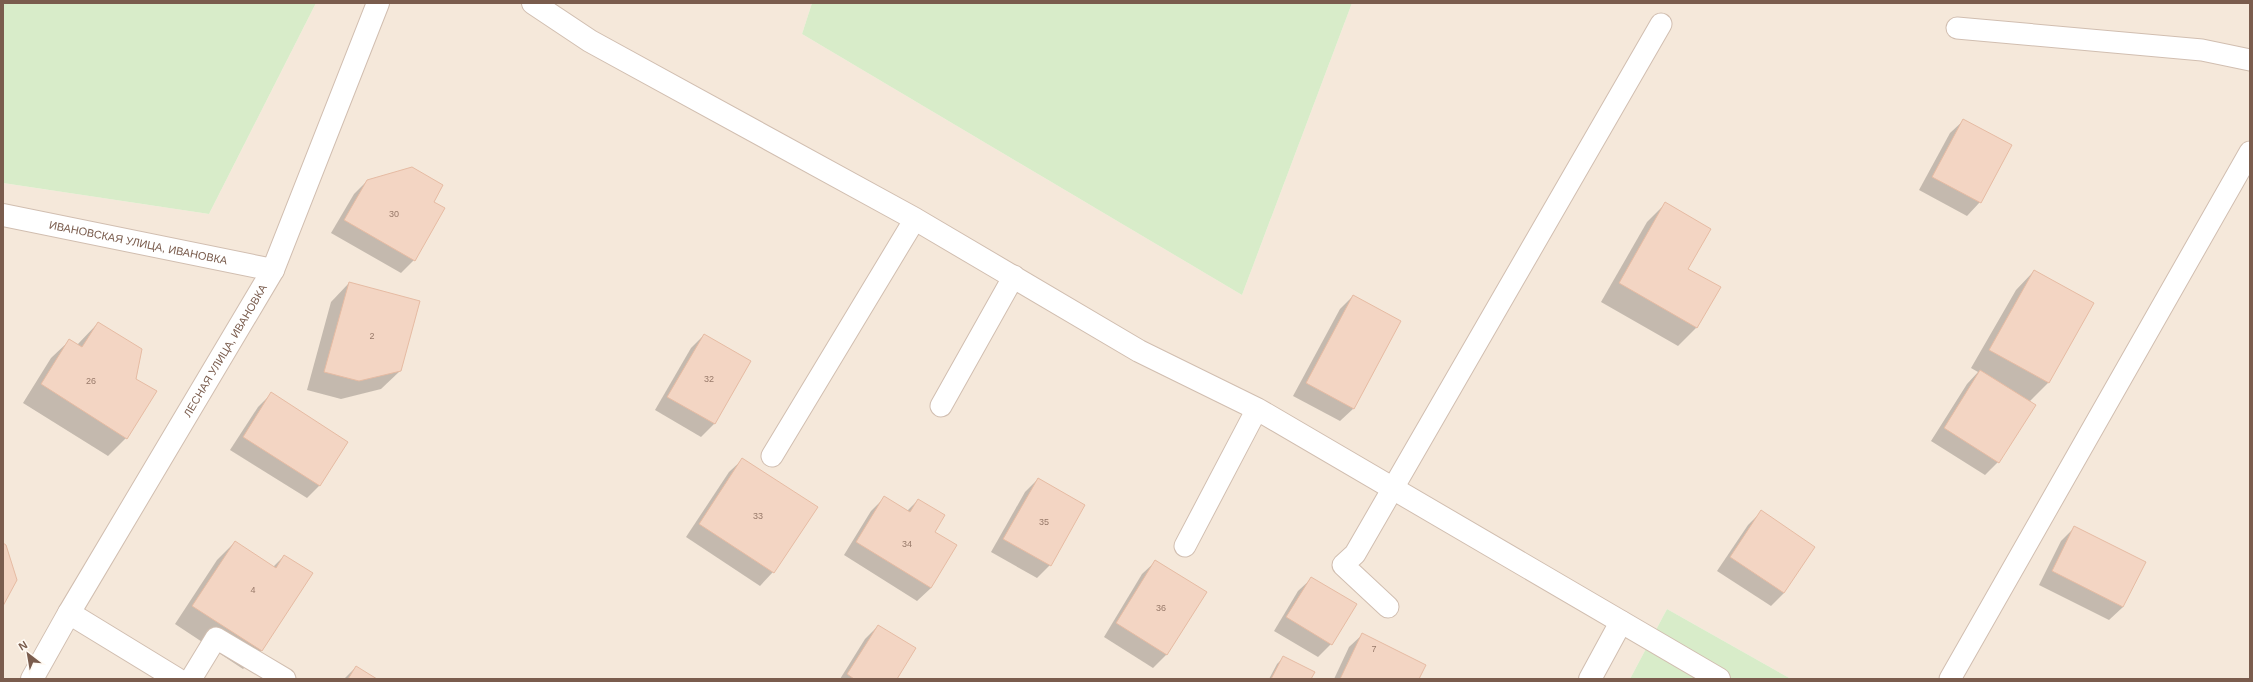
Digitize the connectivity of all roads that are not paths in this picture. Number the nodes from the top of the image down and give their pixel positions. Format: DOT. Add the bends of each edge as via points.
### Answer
graph roads {
  1 [pos="378,3"];
  2 [pos="533,3"];
  3 [pos="1661,24"];
  4 [pos="1957,28"];
  5 [pos="2250,60"];
  6 [pos="2250,152"];
  7 [pos="3,215"];
  8 [pos="915,218"];
  9 [pos="273,270"];
  10 [pos="1014,276"];
  11 [pos="941,406"];
  12 [pos="1257,409"];
  13 [pos="772,456"];
  14 [pos="1392,488"];
  15 [pos="1185,546"];
  16 [pos="1388,607"];
  17 [pos="69,613"];
  18 [pos="1621,622"];
  19 [pos="32,679"];
  20 [pos="177,679"];
  21 [pos="191,679"];
  22 [pos="285,679"];
  23 [pos="1590,679"];
  24 [pos="1719,679"];
  25 [pos="1950,679"];
  1 -- 9 [label="street, ЛЕСНАЯ УЛИЦА, ИВАНОВКА"];
  2 -- 8 [label="street" via="590,41"];
  3 -- 14 [label="lane"];
  4 -- 5 [label="lane" via="2202,50"];
  6 -- 25 [label="lane"];
  7 -- 9 [label="street, ИВАНОВСКАЯ УЛИЦА, ИВАНОВКА"];
  8 -- 10 [label="street"];
  8 -- 13 [label="lane"];
  9 -- 17 [label="street, ЛЕСНАЯ УЛИЦА, ИВАНОВКА"];
  10 -- 11 [label="lane"];
  10 -- 12 [label="street" via="1139,351"];
  12 -- 14 [label="street"];
  12 -- 15 [label="lane"];
  14 -- 16 [label="lane" via="1355,554 1343,565"];
  14 -- 18 [label="street"];
  17 -- 19 [label="street, ЛЕСНАЯ УЛИЦА, ИВАНОВКА"];
  17 -- 20 [label="street"];
  18 -- 23 [label="street"];
  18 -- 24 [label="street"];
  21 -- 22 [label="lane" via="216,638"];
}
